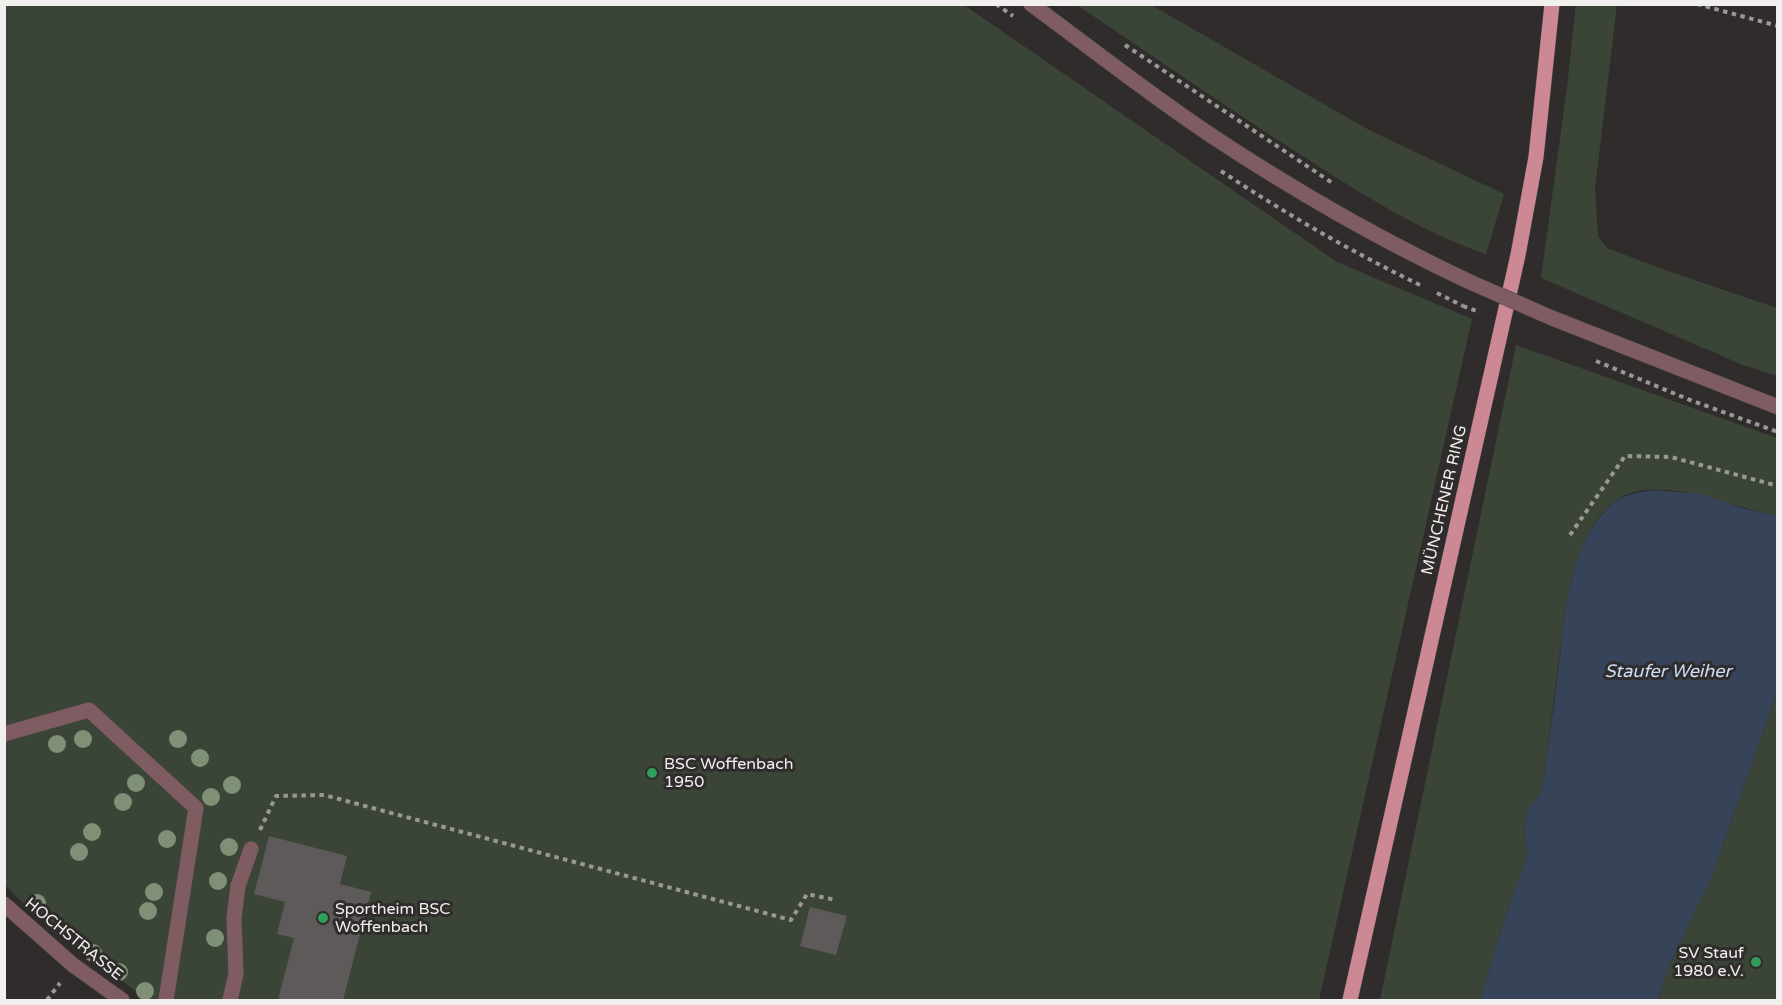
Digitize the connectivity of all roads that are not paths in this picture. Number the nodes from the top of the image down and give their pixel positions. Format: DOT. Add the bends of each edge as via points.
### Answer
graph roads {
  1 [pos="1031,4"];
  2 [pos="1552,4"];
  3 [pos="1778,407"];
  4 [pos="4,734"];
  5 [pos="251,849"];
  6 [pos="4,904"];
  7 [pos="122,1000"];
  8 [pos="166,1000"];
  9 [pos="230,1000"];
  10 [pos="1350,1000"];
  1 -- 3 [label="street, bridge" via="1210,135 1376,236 1552,318"];
  2 -- 10 [label="main road, MÜNCHENER RING" via="1536,157 1516,266"];
  4 -- 8 [label="street" via="89,710 196,808"];
  5 -- 9 [label="street" via="238,886 234,918 236,974"];
  6 -- 7 [label="street, HOCHSTRASSE" via="74,965"];
}
